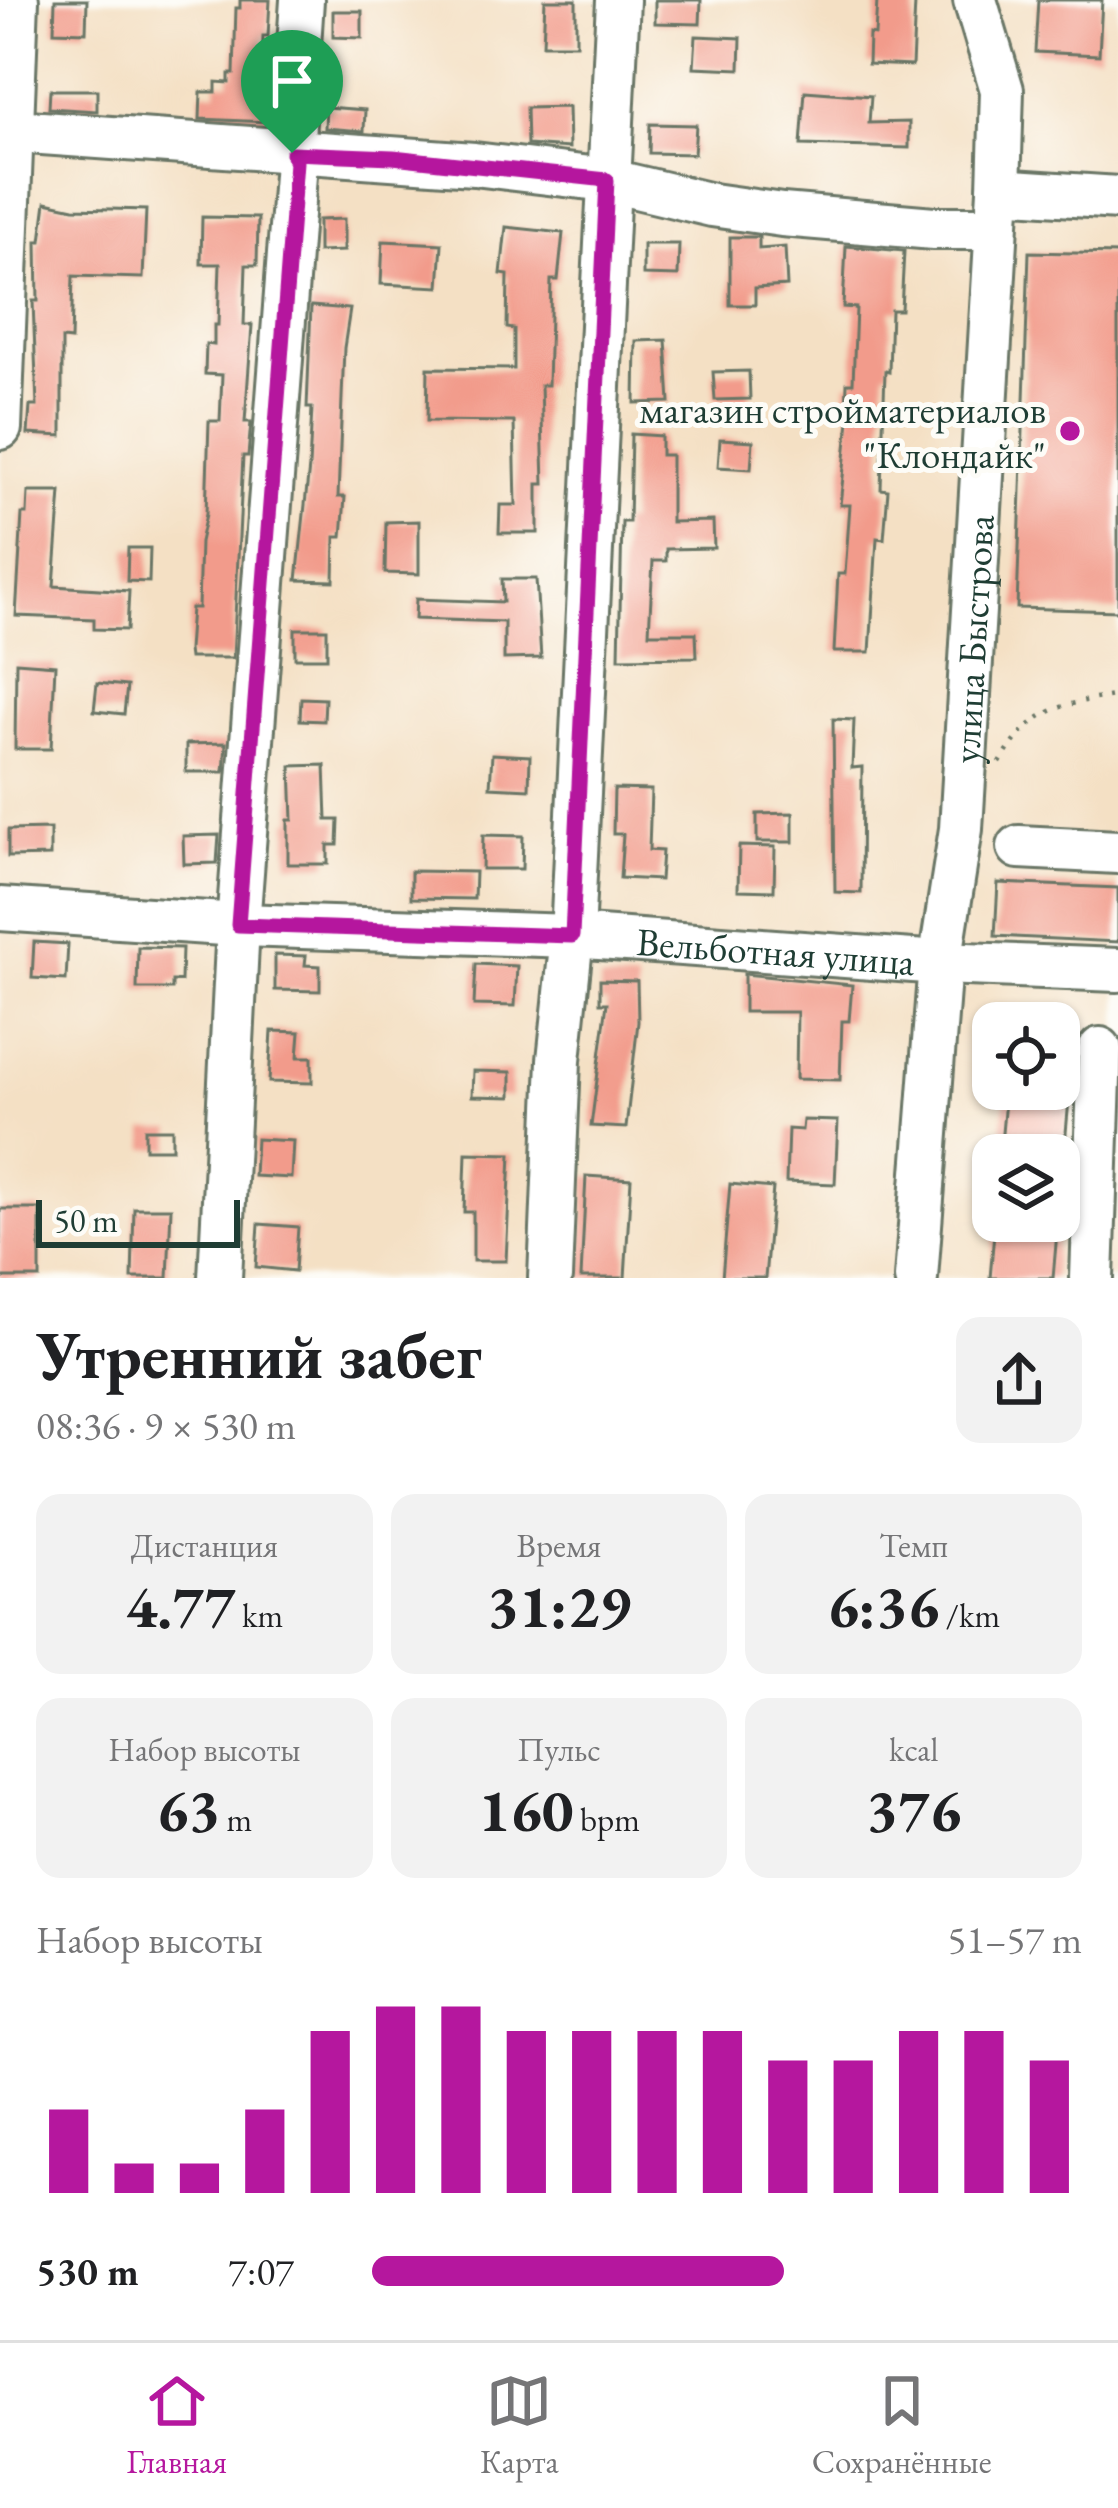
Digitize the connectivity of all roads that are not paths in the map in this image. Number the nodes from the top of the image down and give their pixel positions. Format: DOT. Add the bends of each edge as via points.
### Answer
graph roads {
  1 [pos="17,0"];
  2 [pos="302,0"];
  3 [pos="618,0"];
  4 [pos="975,0"];
  5 [pos="5,131"];
  6 [pos="292,153"];
  7 [pos="607,180"];
  8 [pos="1118,198"];
  9 [pos="997,209"];
  10 [pos="0,428"];
  11 [pos="1019,847"];
  12 [pos="1118,852"];
  13 [pos="0,909"];
  14 [pos="238,925"];
  15 [pos="572,936"];
  16 [pos="940,963"];
  17 [pos="1118,970"];
  18 [pos="1100,1049"];
  19 [pos="220,1278"];
  20 [pos="550,1278"];
  21 [pos="916,1278"];
  22 [pos="1092,1278"];
  1 -- 5 [label="street"];
  2 -- 6 [label="street"];
  3 -- 7 [label="street"];
  4 -- 9 [label="street, улица Быстрова" via="1002,90"];
  5 -- 6 [label="street"];
  5 -- 10 [label="street"];
  6 -- 7 [label="street"];
  6 -- 14 [label="street"];
  7 -- 9 [label="street" via="712,205 934,228"];
  7 -- 15 [label="street"];
  8 -- 9 [label="street"];
  9 -- 16 [label="street, улица Быстрова" via="961,829"];
  11 -- 12 [label="street"];
  13 -- 14 [label="street, Вельботная улица"];
  14 -- 15 [label="street, Вельботная улица"];
  14 -- 19 [label="street"];
  15 -- 16 [label="street, Вельботная улица"];
  15 -- 20 [label="street"];
  16 -- 17 [label="street, Вельботная улица"];
  16 -- 21 [label="street, улица Быстрова"];
  18 -- 22 [label="street"];
}
